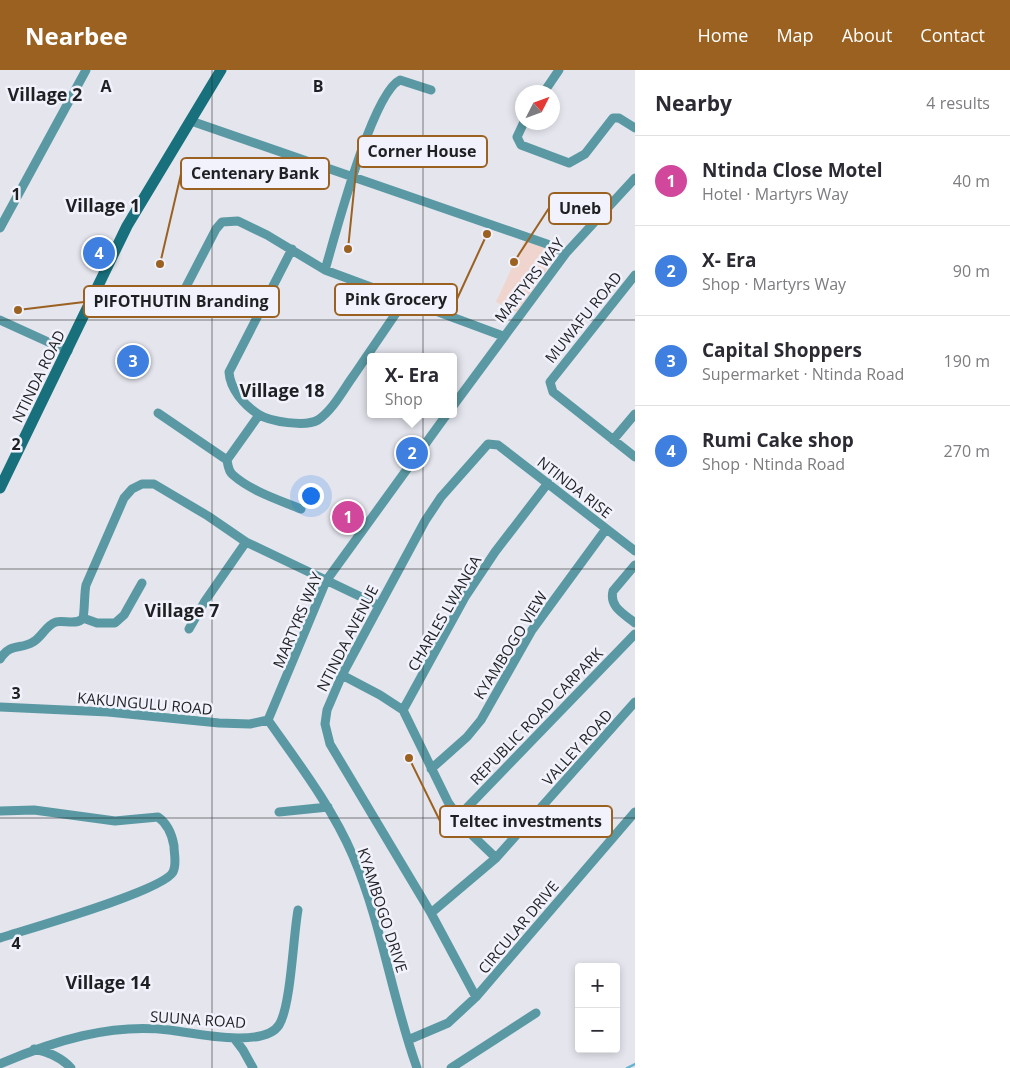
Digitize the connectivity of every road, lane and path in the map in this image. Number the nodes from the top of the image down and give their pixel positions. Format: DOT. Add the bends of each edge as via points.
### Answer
graph roads {
  1 [pos="86,70"];
  2 [pos="221,70"];
  3 [pos="559,70"];
  4 [pos="549,85"];
  5 [pos="431,90"];
  6 [pos="190,121"];
  7 [pos="635,128"];
  8 [pos="520,130"];
  9 [pos="352,175"];
  10 [pos="635,178"];
  11 [pos="0,228"];
  12 [pos="292,249"];
  13 [pos="566,253"];
  14 [pos="326,270"];
  15 [pos="635,275"];
  16 [pos="406,300"];
  17 [pos="175,308"];
  18 [pos="0,320"];
  19 [pos="503,336"];
  20 [pos="68,351"];
  21 [pos="369,353"];
  22 [pos="367,356"];
  23 [pos="457,400"];
  24 [pos="158,413"];
  25 [pos="259,414"];
  26 [pos="635,414"];
  27 [pos="444,418"];
  28 [pos="613,440"];
  29 [pos="498,445"];
  30 [pos="635,457"];
  31 [pos="227,460"];
  32 [pos="548,483"];
  33 [pos="0,488"];
  34 [pos="301,509"];
  35 [pos="606,529"];
  36 [pos="246,542"];
  37 [pos="635,551"];
  38 [pos="635,565"];
  39 [pos="326,581"];
  40 [pos="142,583"];
  41 [pos="378,605"];
  42 [pos="83,618"];
  43 [pos="635,623"];
  44 [pos="189,629"];
  45 [pos="635,634"];
  46 [pos="0,659"];
  47 [pos="342,675"];
  48 [pos="635,702"];
  49 [pos="0,707"];
  50 [pos="19,709"];
  51 [pos="403,710"];
  52 [pos="0,712"];
  53 [pos="268,720"];
  54 [pos="431,769"];
  55 [pos="328,807"];
  56 [pos="0,811"];
  57 [pos="278,812"];
  58 [pos="635,812"];
  59 [pos="458,817"];
  60 [pos="496,858"];
  61 [pos="298,910"];
  62 [pos="431,913"];
  63 [pos="0,938"];
  64 [pos="476,997"];
  65 [pos="536,1014"];
  66 [pos="234,1038"];
  67 [pos="408,1040"];
  68 [pos="34,1049"];
  69 [pos="0,1064"];
  70 [pos="71,1068"];
  71 [pos="253,1068"];
  72 [pos="417,1068"];
  73 [pos="451,1068"];
  1 -- 11 [label="street"];
  2 -- 6 [label="main road, NTINDA ROAD"];
  3 -- 4 [label="street"];
  5 -- 9 [label="street" via="406,81 394,83"];
  6 -- 9 [label="street"];
  6 -- 20 [label="main road, NTINDA ROAD" via="128,226"];
  7 -- 8 [label="street" via="620,118 613,118 585,154 569,163 521,145 517,136"];
  9 -- 13 [label="street"];
  9 -- 14 [label="street"];
  10 -- 13 [label="street, MARTYRS WAY"];
  12 -- 14 [label="street"];
  12 -- 17 [label="street" via="238,221 222,222"];
  12 -- 25 [label="street" via="229,372 230,384"];
  13 -- 19 [label="street, MARTYRS WAY"];
  14 -- 16 [label="street"];
  15 -- 28 [label="street, MUWAFU ROAD" via="550,382 553,392"];
  16 -- 19 [label="street"];
  16 -- 21 [label="street"];
  18 -- 20 [label="street"];
  19 -- 23 [label="street, MARTYRS WAY"];
  20 -- 33 [label="main road, NTINDA ROAD"];
  22 -- 25 [label="street" via="333,405 318,420 309,423 279,422"];
  24 -- 31 [label="street"];
  25 -- 31 [label="street"];
  26 -- 28 [label="street"];
  27 -- 39 [label="street, MARTYRS WAY"];
  28 -- 30 [label="street"];
  29 -- 32 [label="street, NTINDA RISE"];
  29 -- 41 [label="street, NTINDA AVENUE" via="490,443 485,446 441,497"];
  31 -- 34 [label="street" via="232,474"];
  32 -- 35 [label="street, NTINDA RISE"];
  32 -- 51 [label="street, CHARLES LWANGA" via="465,597"];
  35 -- 37 [label="street, NTINDA RISE"];
  35 -- 54 [label="street, KYAMBOGO VIEW" via="532,630 481,720 467,738"];
  36 -- 39 [label="street"];
  36 -- 42 [label="street" via="154,484 142,484 132,489 118,509 86,585"];
  36 -- 44 [label="street"];
  38 -- 43 [label="street" via="612,596 618,609"];
  39 -- 41 [label="street"];
  39 -- 53 [label="street, MARTYRS WAY"];
  40 -- 42 [label="street" via="124,615 115,624"];
  41 -- 47 [label="street, NTINDA AVENUE"];
  42 -- 46 [label="street" via="52,624 34,642 13,647"];
  45 -- 59 [label="street, REPUBLIC ROAD CARPARK"];
  47 -- 51 [label="street"];
  47 -- 62 [label="street, NTINDA AVENUE" via="327,710 327,735"];
  48 -- 60 [label="street, VALLEY ROAD"];
  49 -- 50 [label="street, KAKUNGULU ROAD"];
  50 -- 52 [label="street, KAKUNGULU ROAD"];
  50 -- 53 [label="street, KAKUNGULU ROAD" via="108,712 242,724"];
  51 -- 54 [label="street"];
  53 -- 55 [label="street, KYAMBOGO DRIVE"];
  54 -- 59 [label="street"];
  55 -- 57 [label="street"];
  55 -- 67 [label="street, KYAMBOGO DRIVE" via="361,878"];
  56 -- 63 [label="street" via="34,810 114,821 158,817 168,827 175,865 166,880 118,900"];
  58 -- 64 [label="street, CIRCULAR DRIVE"];
  59 -- 60 [label="street"];
  60 -- 62 [label="street, VALLEY ROAD"];
  61 -- 66 [label="street, SUUNA ROAD" via="286,1006 280,1024 268,1034"];
  62 -- 64 [label="street, NTINDA AVENUE"];
  64 -- 67 [label="street, CIRCULAR DRIVE" via="448,1023"];
  65 -- 73 [label="street"];
  66 -- 68 [label="street, SUUNA ROAD" via="133,1028 59,1041"];
  66 -- 71 [label="street"];
  67 -- 72 [label="street, KYAMBOGO DRIVE"];
  68 -- 69 [label="street, SUUNA ROAD"];
  68 -- 70 [label="street" via="54,1055"];
}
